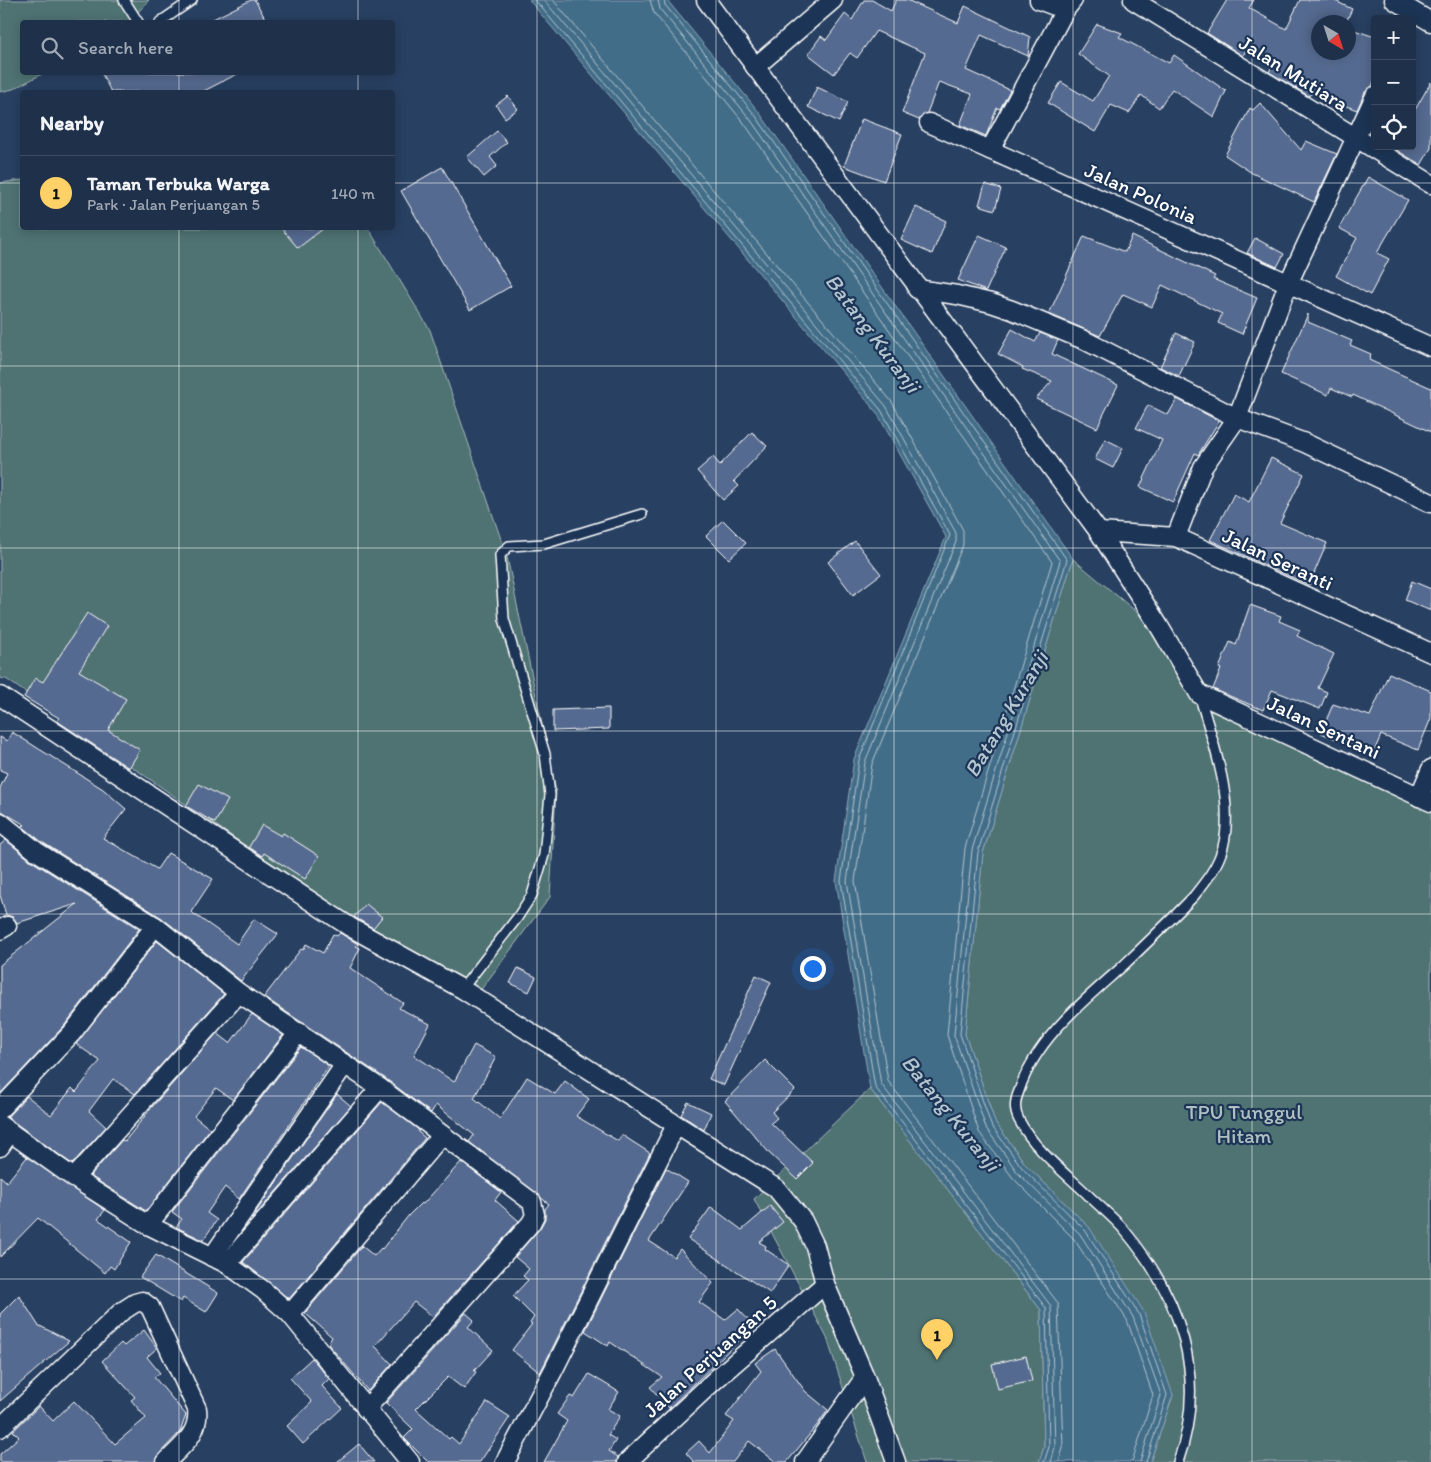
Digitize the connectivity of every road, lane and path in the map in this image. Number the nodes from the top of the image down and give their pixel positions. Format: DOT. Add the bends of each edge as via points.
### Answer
graph roads {
  1 [pos="124,0"];
  2 [pos="192,0"];
  3 [pos="706,0"];
  4 [pos="833,0"];
  5 [pos="1039,0"];
  6 [pos="1133,0"];
  7 [pos="1394,0"];
  8 [pos="1069,5"];
  9 [pos="1414,10"];
  10 [pos="137,20"];
  11 [pos="163,20"];
  12 [pos="1431,22"];
  13 [pos="755,67"];
  14 [pos="1371,105"];
  15 [pos="929,123"];
  16 [pos="1356,138"];
  17 [pos="990,150"];
  18 [pos="1431,184"];
  19 [pos="1288,284"];
  20 [pos="917,289"];
  21 [pos="1431,347"];
  22 [pos="1237,418"];
  23 [pos="1431,503"];
  24 [pos="642,514"];
  25 [pos="1099,532"];
  26 [pos="1176,537"];
  27 [pos="1431,653"];
  28 [pos="1199,694"];
  29 [pos="0,696"];
  30 [pos="1431,769"];
  31 [pos="1425,799"];
  32 [pos="0,822"];
  33 [pos="155,926"];
  34 [pos="462,989"];
  35 [pos="239,993"];
  36 [pos="300,1032"];
  37 [pos="345,1064"];
  38 [pos="380,1088"];
  39 [pos="0,1109"];
  40 [pos="676,1125"];
  41 [pos="5,1128"];
  42 [pos="442,1135"];
  43 [pos="0,1146"];
  44 [pos="74,1178"];
  45 [pos="148,1225"];
  46 [pos="219,1260"];
  47 [pos="825,1284"];
  48 [pos="290,1314"];
  49 [pos="865,1377"];
  50 [pos="366,1409"];
  51 [pos="0,1428"];
  52 [pos="166,1462"];
  53 [pos="410,1462"];
  54 [pos="505,1462"];
  55 [pos="626,1462"];
  56 [pos="805,1462"];
  57 [pos="896,1462"];
  58 [pos="1178,1462"];
  1 -- 10 [label="lane"];
  2 -- 11 [label="lane"];
  3 -- 13 [label="street"];
  4 -- 13 [label="street"];
  5 -- 8 [label="street"];
  6 -- 16 [label="street, Jalan Mutiara"];
  7 -- 9 [label="street"];
  8 -- 17 [label="street"];
  9 -- 12 [label="street"];
  13 -- 20 [label="street"];
  14 -- 16 [label="street"];
  15 -- 17 [label="street, Jalan Polonia"];
  16 -- 18 [label="street, Jalan Mutiara"];
  16 -- 19 [label="street"];
  17 -- 19 [label="street, Jalan Polonia"];
  19 -- 21 [label="street, Jalan Polonia"];
  19 -- 22 [label="street"];
  20 -- 22 [label="street" via="956,295 1012,310 1084,340"];
  20 -- 25 [label="street"];
  22 -- 23 [label="street" via="1305,443"];
  22 -- 26 [label="street" via="1203,467"];
  24 -- 34 [label="lane" via="544,544 509,546 500,555 504,619 545,754 549,803 544,855 532,895 518,918"];
  25 -- 26 [label="street, Jalan Seranti"];
  25 -- 28 [label="street"];
  26 -- 27 [label="street, Jalan Seranti"];
  28 -- 31 [label="street, Jalan Sentani"];
  28 -- 58 [label="lane" via="1221,773 1226,828 1218,861 1194,896 1046,1041 1018,1091 1015,1107 1018,1118 1034,1141 1124,1231 1169,1296 1186,1341 1190,1375 1190,1412"];
  29 -- 34 [label="street" via="350,927"];
  30 -- 31 [label="street"];
  32 -- 33 [label="street" via="36,851"];
  33 -- 35 [label="street"];
  33 -- 39 [label="street" via="72,1033"];
  34 -- 40 [label="street"];
  35 -- 36 [label="street"];
  35 -- 44 [label="street"];
  36 -- 37 [label="street"];
  36 -- 45 [label="street"];
  37 -- 38 [label="street"];
  37 -- 46 [label="street"];
  38 -- 42 [label="street"];
  38 -- 46 [label="street"];
  40 -- 47 [label="street" via="776,1188 803,1221"];
  40 -- 54 [label="street"];
  41 -- 43 [label="street"];
  41 -- 44 [label="street"];
  42 -- 48 [label="street"];
  42 -- 50 [label="street" via="526,1196 535,1206 535,1215 531,1224"];
  44 -- 45 [label="street"];
  45 -- 46 [label="street"];
  46 -- 48 [label="street" via="264,1290"];
  47 -- 49 [label="street"];
  47 -- 55 [label="street, Jalan Perjuangan 5"];
  48 -- 50 [label="street"];
  49 -- 56 [label="street"];
  49 -- 57 [label="street"];
  50 -- 53 [label="street"];
  51 -- 52 [label="street" via="121,1312 134,1302 142,1301 148,1304 197,1409 198,1420 191,1437"];
}
